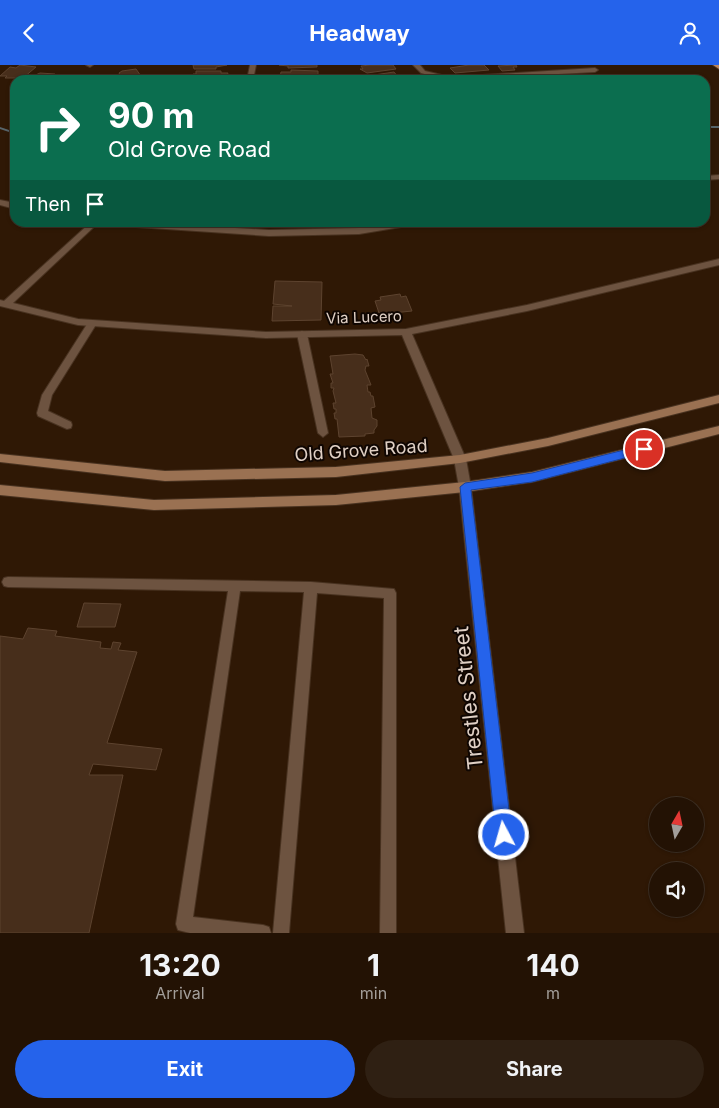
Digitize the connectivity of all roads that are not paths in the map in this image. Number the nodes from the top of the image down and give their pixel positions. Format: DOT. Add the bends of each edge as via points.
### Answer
graph roads {
  1 [pos="416,65"];
  2 [pos="594,70"];
  3 [pos="435,75"];
  4 [pos="514,75"];
  5 [pos="89,227"];
  6 [pos="180,227"];
  7 [pos="383,227"];
  8 [pos="719,262"];
  9 [pos="2,304"];
  10 [pos="92,323"];
  11 [pos="406,331"];
  12 [pos="302,334"];
  13 [pos="719,399"];
  14 [pos="67,425"];
  15 [pos="719,430"];
  16 [pos="323,433"];
  17 [pos="0,458"];
  18 [pos="460,459"];
  19 [pos="465,487"];
  20 [pos="0,490"];
  21 [pos="8,582"];
  22 [pos="236,585"];
  23 [pos="311,587"];
  24 [pos="262,933"];
  25 [pos="281,933"];
  26 [pos="388,933"];
  27 [pos="515,933"];
  1 -- 3 [label="street" via="423,72"];
  2 -- 4 [label="street"];
  5 -- 9 [label="street, Via Lucero"];
  6 -- 7 [label="street" via="269,233 359,231"];
  8 -- 11 [label="street, Via Lucero" via="527,308"];
  9 -- 10 [label="street, Via Lucero"];
  10 -- 12 [label="street, Via Lucero" via="266,335"];
  10 -- 14 [label="lane" via="48,395 42,413"];
  11 -- 12 [label="street, Via Lucero"];
  11 -- 18 [label="street, Trestles Street"];
  12 -- 16 [label="lane"];
  13 -- 18 [label="main road, Old Grove Road" via="548,442"];
  15 -- 19 [label="main road" via="532,477"];
  17 -- 18 [label="main road, Old Grove Road" via="165,476 336,472"];
  18 -- 19 [label="street, Trestles Street"];
  19 -- 20 [label="main road" via="336,500 154,505"];
  19 -- 27 [label="street, Trestles Street"];
  21 -- 22 [label="lane"];
  22 -- 23 [label="lane"];
  22 -- 24 [label="lane" via="184,924"];
  23 -- 25 [label="lane"];
  23 -- 26 [label="lane" via="390,593"];
}
